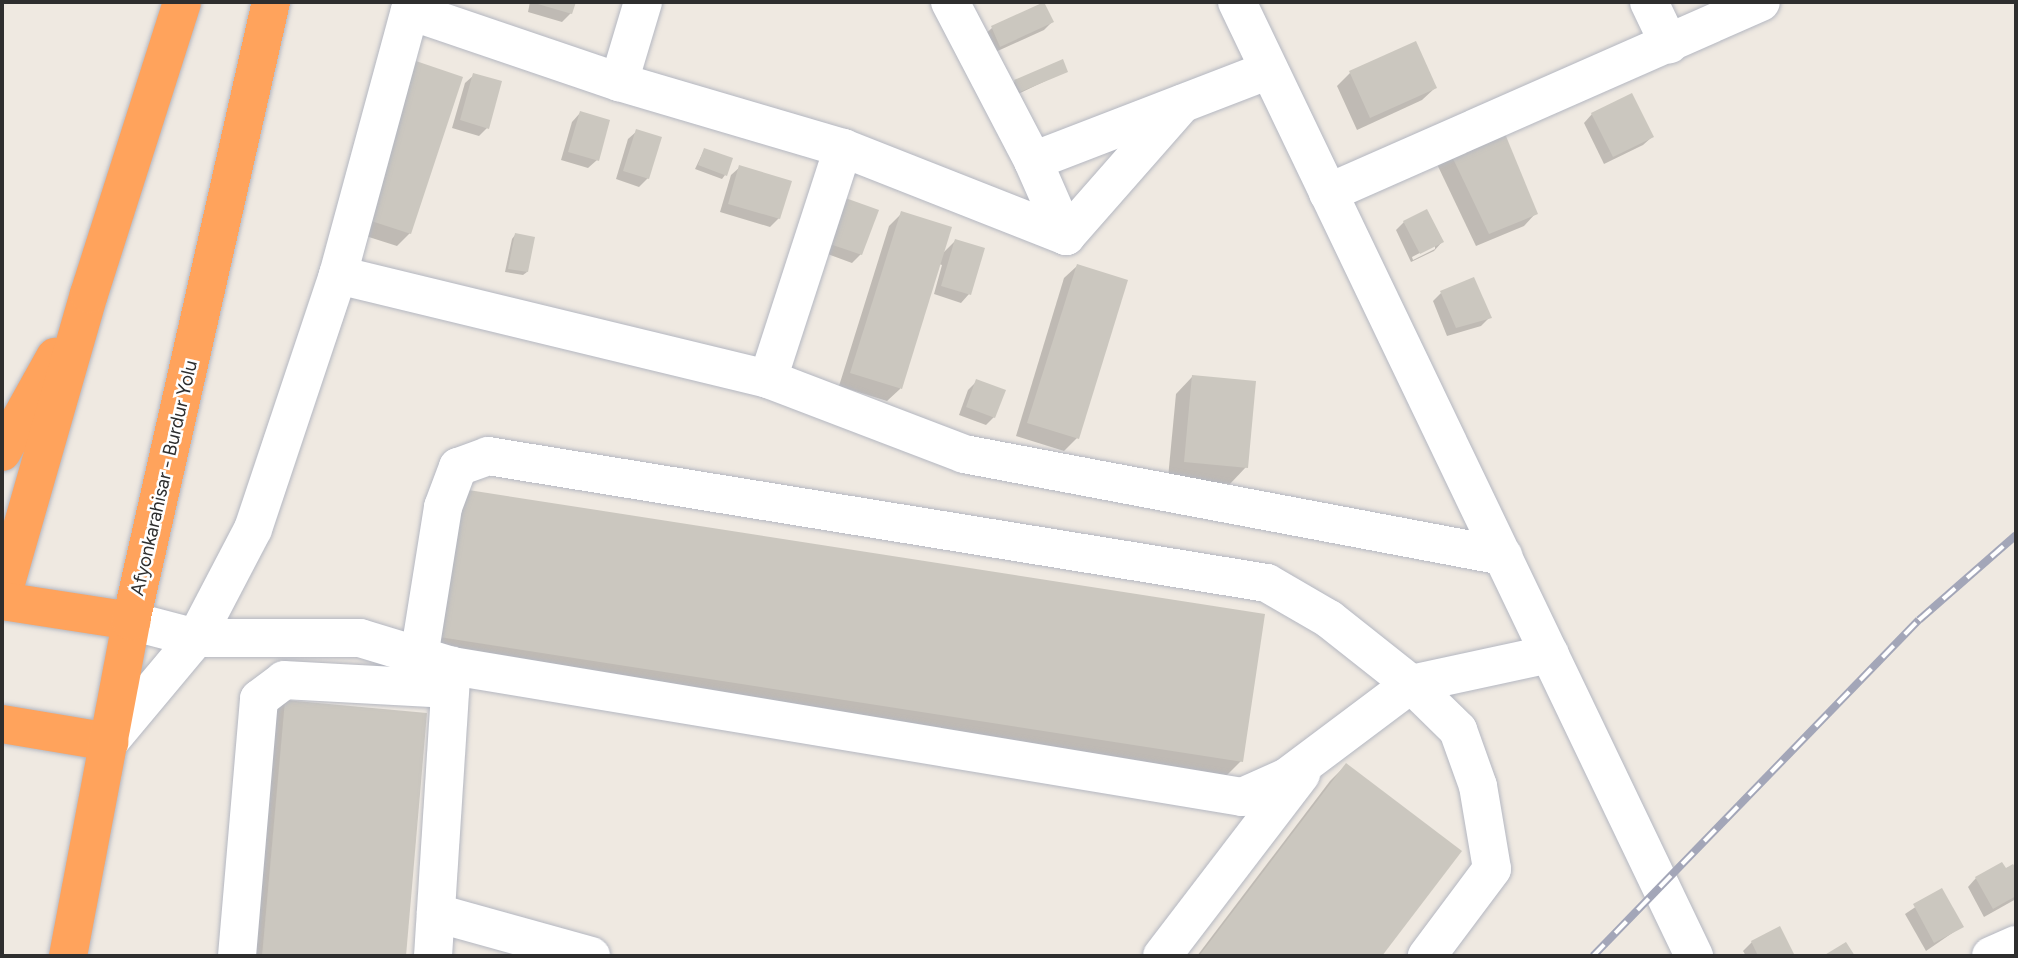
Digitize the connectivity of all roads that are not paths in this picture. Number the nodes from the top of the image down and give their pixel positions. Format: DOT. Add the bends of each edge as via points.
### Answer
graph roads {
  1 [pos="182,2"];
  2 [pos="271,2"];
  3 [pos="643,2"];
  4 [pos="950,2"];
  5 [pos="1237,2"];
  6 [pos="1649,2"];
  7 [pos="1761,2"];
  8 [pos="411,6"];
  9 [pos="1670,44"];
  10 [pos="1269,70"];
  11 [pos="619,82"];
  12 [pos="1182,104"];
  13 [pos="843,148"];
  14 [pos="1033,161"];
  15 [pos="1328,193"];
  16 [pos="1066,236"];
  17 [pos="338,275"];
  18 [pos="89,294"];
  19 [pos="768,379"];
  20 [pos="2,452"];
  21 [pos="1503,556"];
  22 [pos="2,599"];
  23 [pos="131,621"];
  24 [pos="196,638"];
  25 [pos="1550,654"];
  26 [pos="440,671"];
  27 [pos="1411,684"];
  28 [pos="2,724"];
  29 [pos="109,742"];
  30 [pos="1312,759"];
  31 [pos="436,913"];
  32 [pos="68,956"];
  33 [pos="237,956"];
  34 [pos="433,956"];
  35 [pos="590,956"];
  36 [pos="1162,956"];
  37 [pos="1427,956"];
  38 [pos="1694,956"];
  1 -- 18 [label="highway"];
  2 -- 23 [label="highway, Afyonkarahisar - Burdur Yolu"];
  3 -- 11 [label="street"];
  4 -- 14 [label="street"];
  5 -- 10 [label="street"];
  6 -- 9 [label="street"];
  7 -- 9 [label="street"];
  8 -- 11 [label="street"];
  8 -- 17 [label="street"];
  9 -- 15 [label="street"];
  10 -- 12 [label="street"];
  10 -- 15 [label="street"];
  11 -- 13 [label="street"];
  12 -- 14 [label="street"];
  12 -- 16 [label="street"];
  13 -- 16 [label="street"];
  13 -- 19 [label="street"];
  14 -- 16 [label="street"];
  15 -- 21 [label="street"];
  17 -- 19 [label="street"];
  17 -- 24 [label="street" via="253,529"];
  18 -- 20 [label="highway"];
  18 -- 22 [label="highway"];
  19 -- 21 [label="street" via="964,454"];
  21 -- 25 [label="street"];
  22 -- 23 [label="highway"];
  23 -- 24 [label="street"];
  23 -- 29 [label="highway, Afyonkarahisar - Burdur Yolu"];
  24 -- 26 [label="street" via="360,638"];
  24 -- 29 [label="street"];
  25 -- 27 [label="street"];
  25 -- 38 [label="street"];
  26 -- 27 [label="street" via="443,507 458,467 488,456 1267,583 1329,619"];
  26 -- 30 [label="street" via="1242,797 1287,777"];
  26 -- 31 [label="street"];
  26 -- 33 [label="street" via="284,680 259,699"];
  27 -- 30 [label="street"];
  27 -- 37 [label="street" via="1458,730 1478,786 1492,869"];
  28 -- 29 [label="highway"];
  29 -- 32 [label="highway, Afyonkarahisar - Burdur Yolu"];
  30 -- 36 [label="street"];
  31 -- 34 [label="street"];
  31 -- 35 [label="street"];
}
